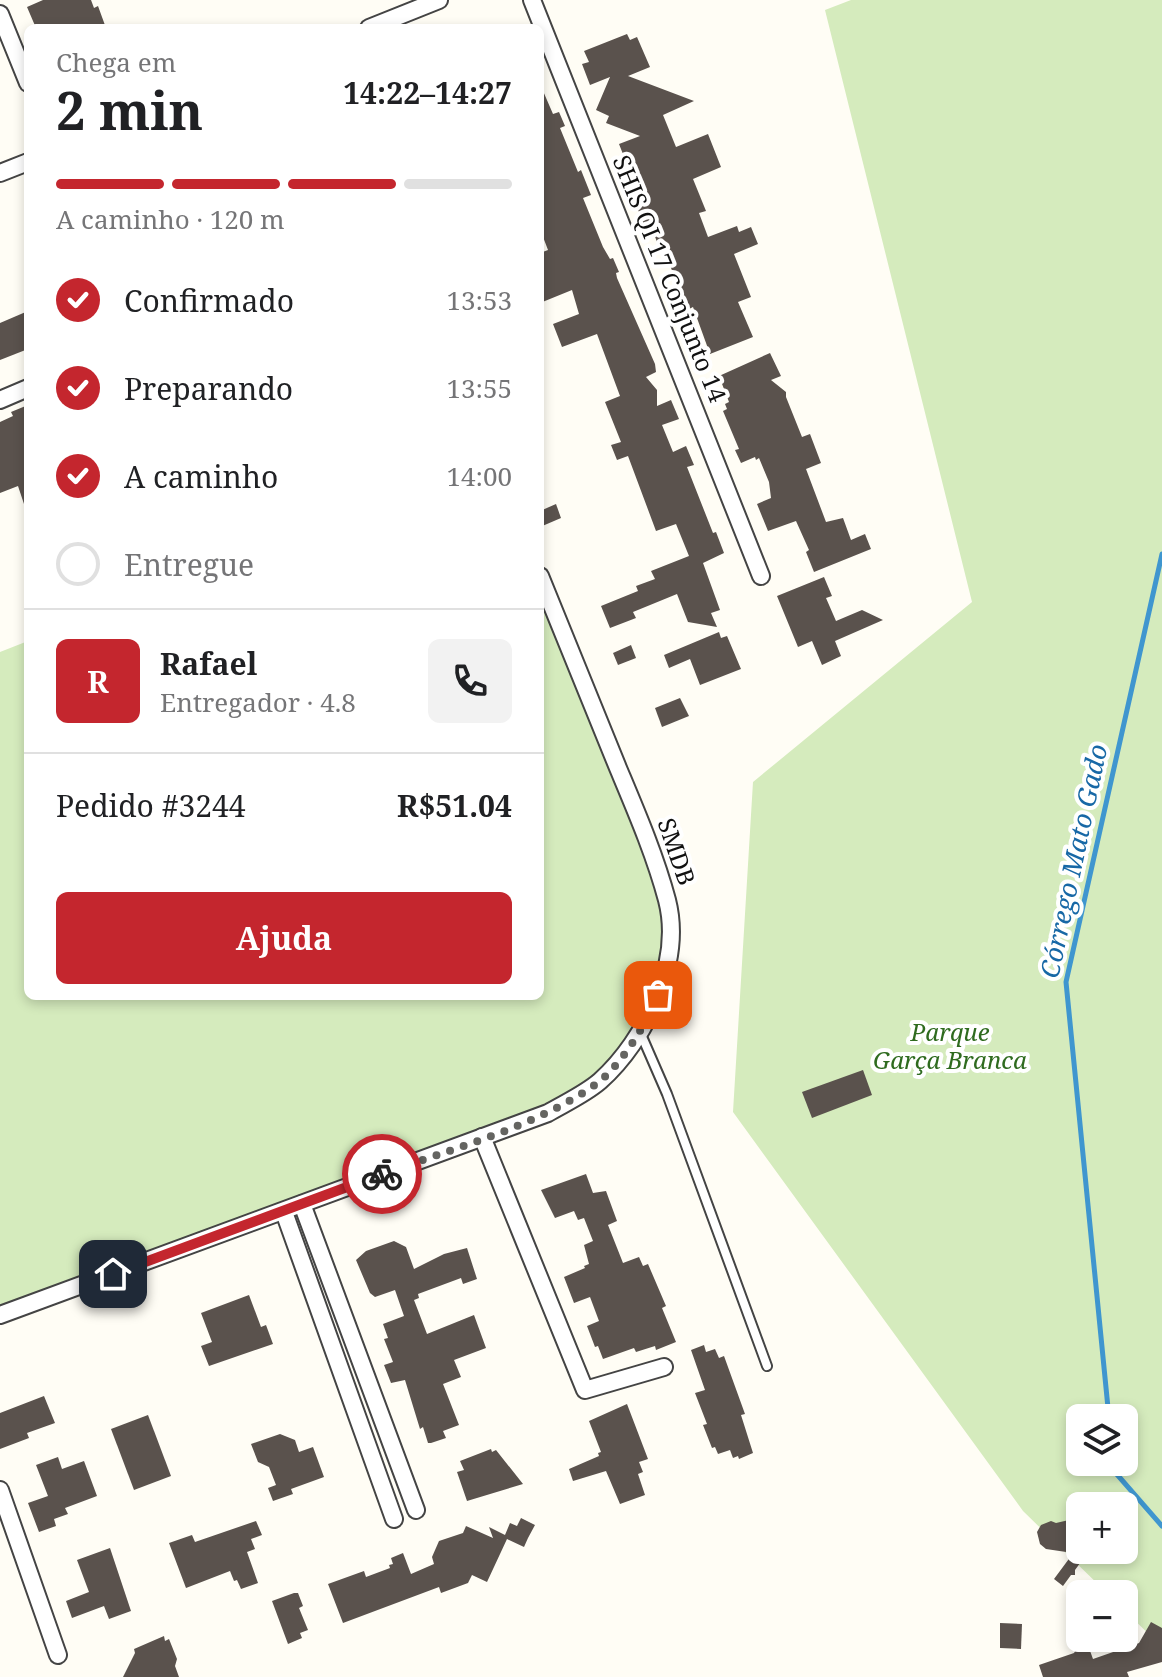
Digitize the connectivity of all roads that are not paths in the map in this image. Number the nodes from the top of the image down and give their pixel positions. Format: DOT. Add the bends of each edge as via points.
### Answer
graph roads {
  1 [pos="439,0"];
  2 [pos="532,0"];
  3 [pos="0,14"];
  4 [pos="379,24"];
  5 [pos="542,24"];
  6 [pos="544,30"];
  7 [pos="24,73"];
  8 [pos="24,164"];
  9 [pos="0,173"];
  10 [pos="24,390"];
  11 [pos="0,400"];
  12 [pos="761,576"];
  13 [pos="544,586"];
  14 [pos="639,1031"];
  15 [pos="482,1137"];
  16 [pos="302,1204"];
  17 [pos="284,1212"];
  18 [pos="0,1315"];
  19 [pos="767,1366"];
  20 [pos="664,1367"];
  21 [pos="0,1490"];
  22 [pos="416,1510"];
  23 [pos="394,1519"];
  24 [pos="58,1655"];
  1 -- 4 [label="street"];
  2 -- 5 [label="street, SHIS QI 17 Conjunto 14"];
  3 -- 7 [label="street"];
  6 -- 12 [label="street, SHIS QI 17 Conjunto 14"];
  8 -- 9 [label="street"];
  10 -- 11 [label="street"];
  13 -- 14 [label="street, SMDB" via="668,902 671,941 666,973"];
  14 -- 15 [label="street, SMDB" via="597,1083 548,1113"];
  14 -- 19 [label="lane"];
  15 -- 16 [label="street, SMDB"];
  15 -- 20 [label="street" via="585,1390"];
  16 -- 17 [label="street, SMDB"];
  16 -- 22 [label="street"];
  17 -- 18 [label="street, SMDB"];
  17 -- 23 [label="street"];
  21 -- 24 [label="street"];
}
